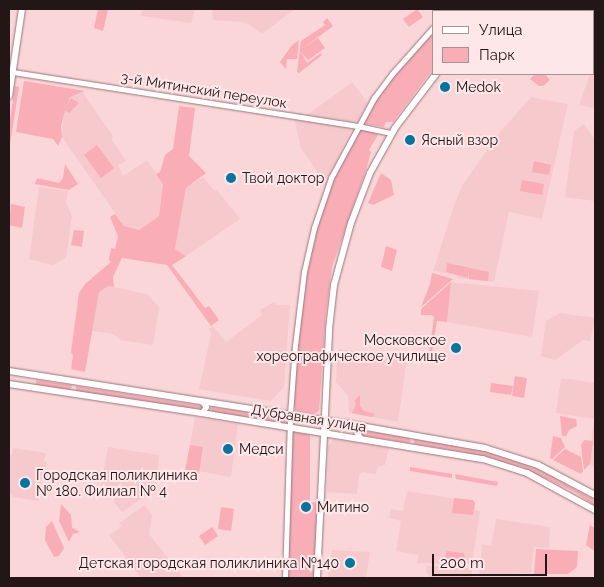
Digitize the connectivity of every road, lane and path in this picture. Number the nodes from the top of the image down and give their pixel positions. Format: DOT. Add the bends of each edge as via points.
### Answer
graph roads {
  1 [pos="22,9"];
  2 [pos="432,29"];
  3 [pos="12,72"];
  4 [pos="435,75"];
  5 [pos="9,96"];
  6 [pos="358,126"];
  7 [pos="391,134"];
  8 [pos="9,371"];
  9 [pos="40,376"];
  10 [pos="9,384"];
  11 [pos="38,389"];
  12 [pos="200,401"];
  13 [pos="214,403"];
  14 [pos="199,413"];
  15 [pos="213,415"];
  16 [pos="290,415"];
  17 [pos="325,420"];
  18 [pos="364,426"];
  19 [pos="290,428"];
  20 [pos="324,433"];
  21 [pos="408,434"];
  22 [pos="361,439"];
  23 [pos="406,446"];
  24 [pos="595,495"];
  25 [pos="595,510"];
  26 [pos="285,578"];
  27 [pos="317,578"];
  1 -- 3 [label="main road"];
  2 -- 6 [label="street" via="392,74"];
  3 -- 5 [label="main road"];
  3 -- 6 [label="street, 3-й Митинский переулок"];
  4 -- 7 [label="main road"];
  6 -- 7 [label="street, 3-й Митинский переулок"];
  6 -- 16 [label="street" via="326,190 308,251"];
  7 -- 17 [label="main road" via="358,202 334,285"];
  8 -- 9 [label="main road, Дубравная улица"];
  9 -- 11 [label="street" via="33,382"];
  9 -- 12 [label="main road, Дубравная улица"];
  10 -- 11 [label="main road, Дубравная улица"];
  11 -- 14 [label="main road, Дубравная улица"];
  12 -- 13 [label="main road, Дубравная улица"];
  12 -- 14 [label="street" via="206,408"];
  13 -- 15 [label="street" via="208,408"];
  13 -- 16 [label="main road, Дубравная улица"];
  14 -- 15 [label="main road, Дубравная улица"];
  15 -- 19 [label="main road, Дубравная улица"];
  16 -- 17 [label="main road, Дубравная улица"];
  16 -- 19 [label="street"];
  17 -- 18 [label="main road, Дубравная улица"];
  17 -- 20 [label="main road"];
  18 -- 21 [label="main road, Дубравная улица"];
  18 -- 22 [label="street" via="357,432"];
  19 -- 20 [label="main road, Дубравная улица"];
  19 -- 26 [label="street"];
  20 -- 22 [label="main road, Дубравная улица"];
  20 -- 27 [label="main road"];
  21 -- 23 [label="street" via="412,442"];
  21 -- 24 [label="main road, Дубравная улица" via="517,457"];
  22 -- 23 [label="main road, Дубравная улица"];
  23 -- 25 [label="main road, Дубравная улица" via="519,470"];
}
